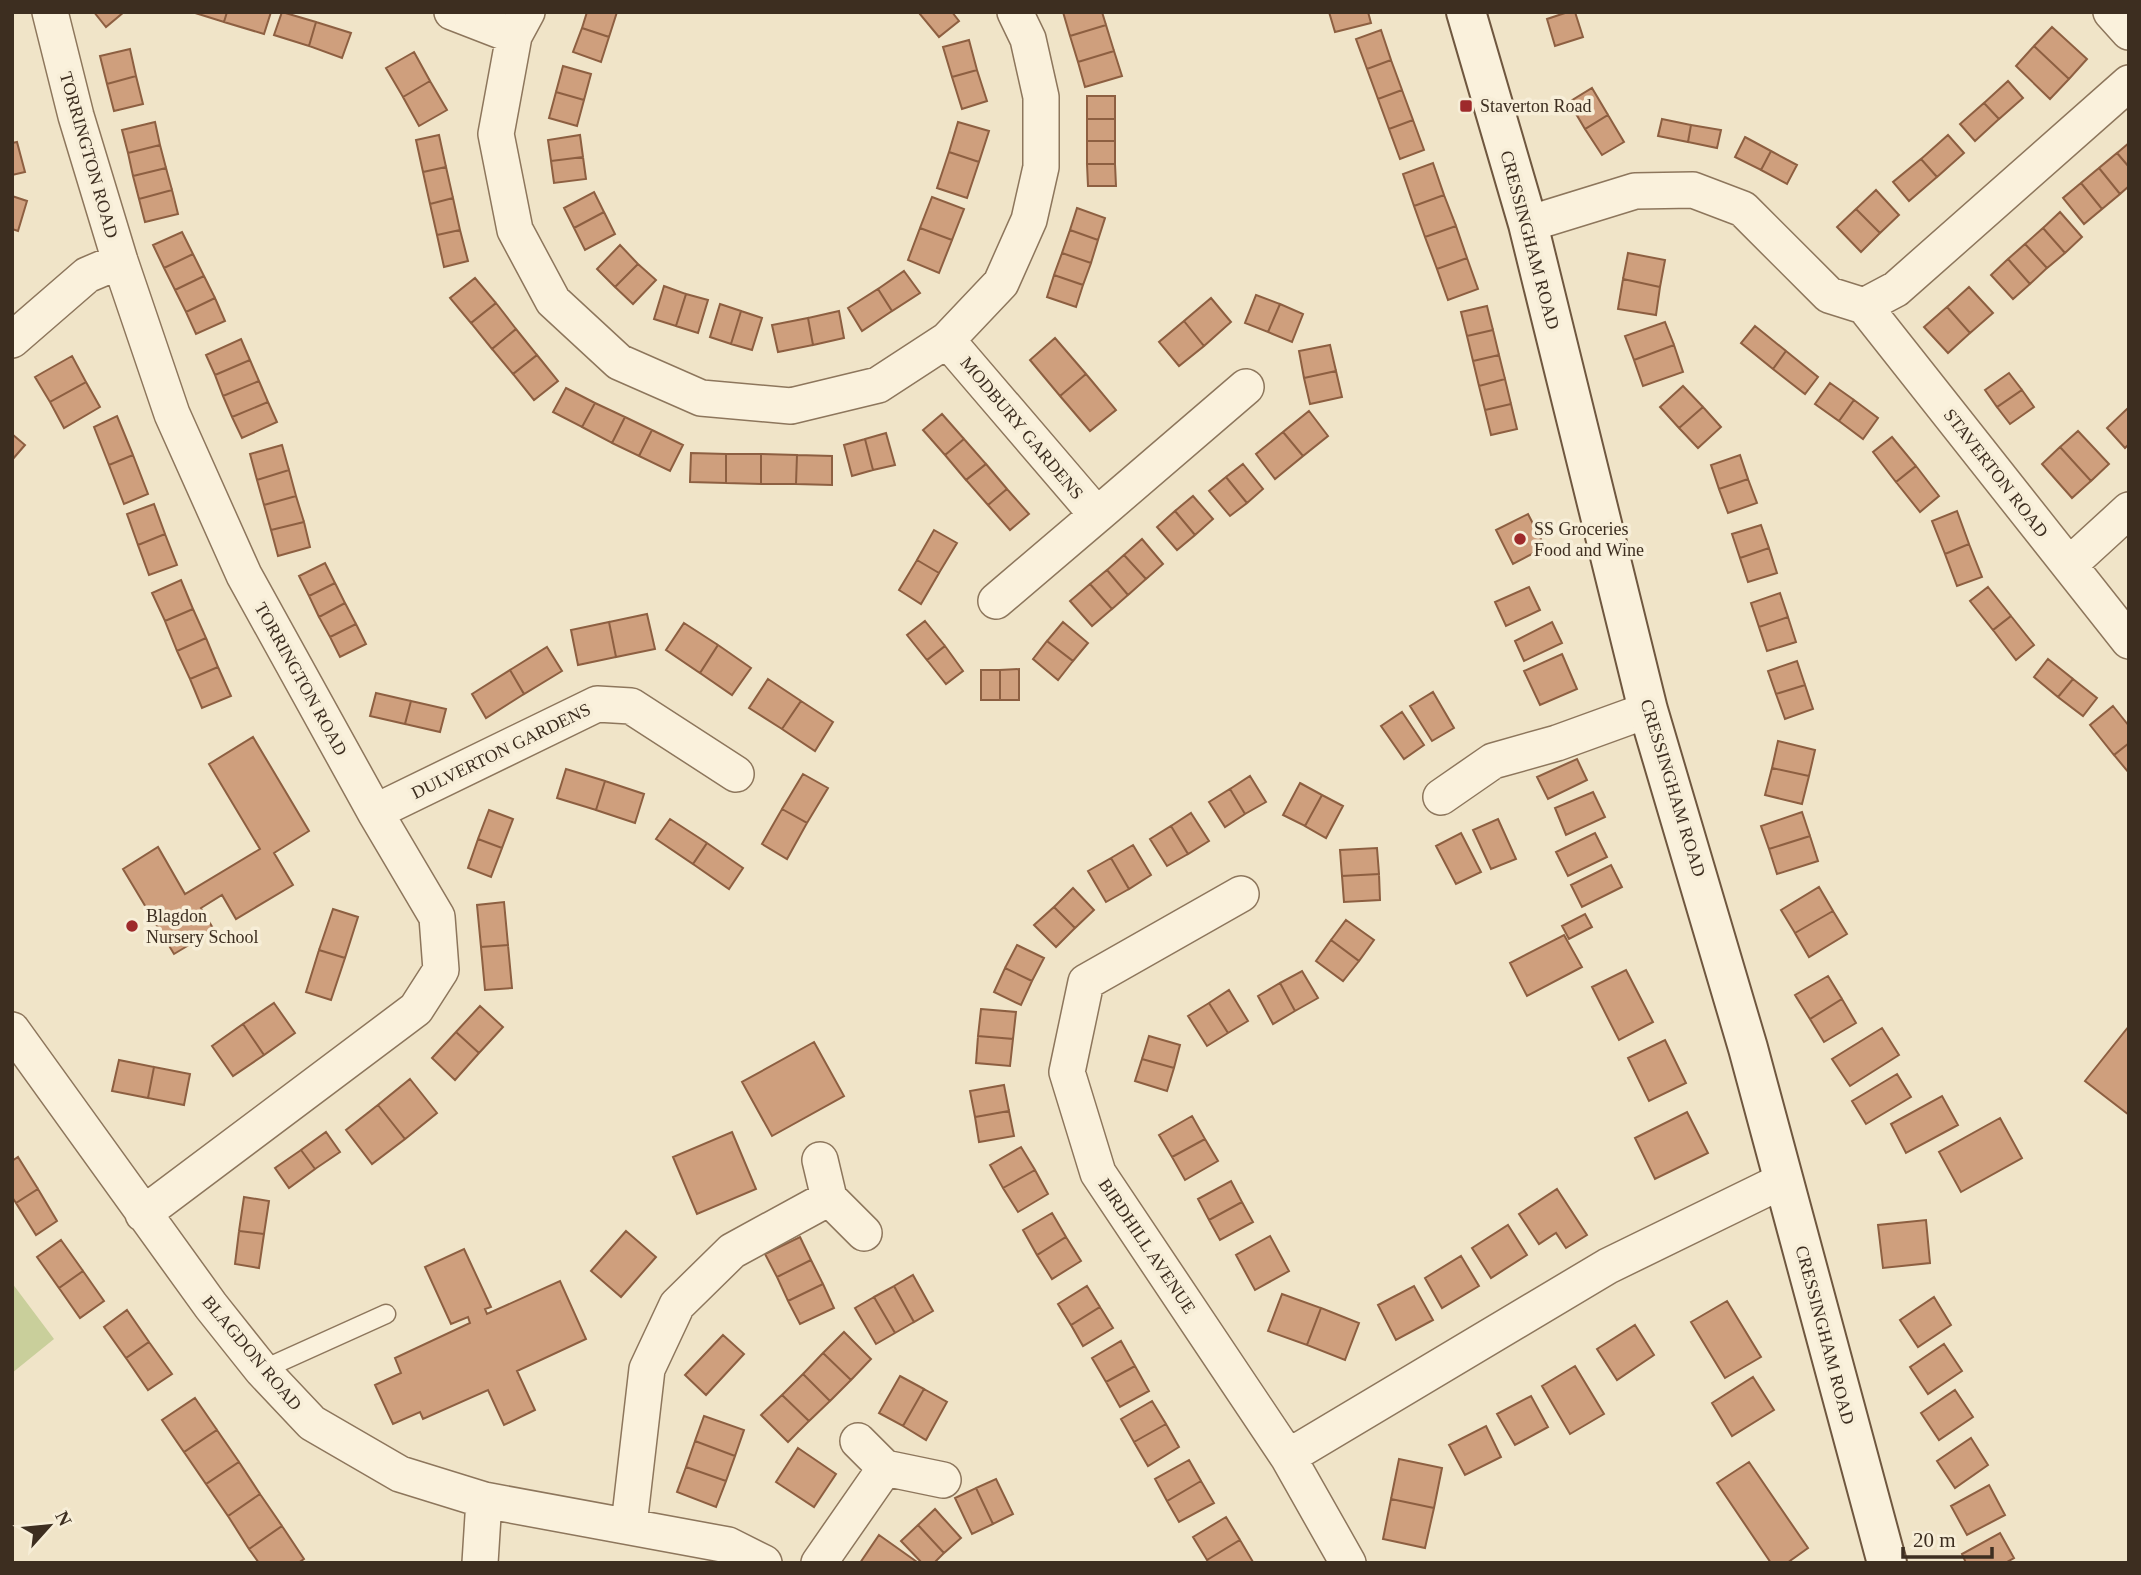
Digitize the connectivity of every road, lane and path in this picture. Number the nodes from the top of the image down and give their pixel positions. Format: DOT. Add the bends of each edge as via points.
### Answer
graph roads {
  1 [pos="50,12"];
  2 [pos="452,12"];
  3 [pos="1014,12"];
  4 [pos="1466,12"];
  5 [pos="2110,12"];
  6 [pos="520,24"];
  7 [pos="2129,32"];
  8 [pos="2129,83"];
  9 [pos="1528,224"];
  10 [pos="120,261"];
  11 [pos="1864,306"];
  12 [pos="12,340"];
  13 [pos="947,340"];
  14 [pos="1246,387"];
  15 [pos="2129,510"];
  16 [pos="1097,515"];
  17 [pos="2069,565"];
  18 [pos="996,601"];
  19 [pos="2129,641"];
  20 [pos="1648,710"];
  21 [pos="736,774"];
  22 [pos="1441,797"];
  23 [pos="374,812"];
  24 [pos="1241,894"];
  25 [pos="12,1030"];
  26 [pos="820,1160"];
  27 [pos="1782,1181"];
  28 [pos="829,1198"];
  29 [pos="143,1214"];
  30 [pos="864,1233"];
  31 [pos="386,1314"];
  32 [pos="262,1370"];
  33 [pos="858,1441"];
  34 [pos="1288,1457"];
  35 [pos="885,1468"];
  36 [pos="943,1480"];
  37 [pos="484,1500"];
  38 [pos="629,1525"];
  39 [pos="480,1563"];
  40 [pos="764,1563"];
  41 [pos="819,1563"];
  42 [pos="1348,1563"];
  43 [pos="1887,1563"];
  1 -- 10 [label="street, TORRINGTON ROAD"];
  2 -- 6 [label="street"];
  3 -- 13 [label="street" via="1028,39 1041,97 1041,167 1030,220 1002,283"];
  4 -- 9 [label="street, CRESSINGHAM ROAD"];
  5 -- 7 [label="street"];
  6 -- 13 [label="street" via="496,134 515,230 553,301 619,362 701,398 791,406 878,385"];
  8 -- 11 [label="street" via="1896,289"];
  9 -- 11 [label="street" via="1635,191 1693,190 1743,209 1829,295"];
  9 -- 20 [label="street, CRESSINGHAM ROAD"];
  10 -- 12 [label="street" via="87,275"];
  10 -- 23 [label="street, TORRINGTON ROAD" via="172,414 244,575"];
  11 -- 17 [label="street, STAVERTON ROAD"];
  13 -- 16 [label="street, MODBURY GARDENS"];
  14 -- 16 [label="street, MODBURY GARDENS"];
  15 -- 17 [label="street"];
  16 -- 18 [label="street, MODBURY GARDENS"];
  17 -- 19 [label="street, STAVERTON ROAD"];
  20 -- 22 [label="street" via="1493,761"];
  20 -- 27 [label="street, CRESSINGHAM ROAD" via="1709,907"];
  21 -- 23 [label="street, DULVERTON GARDENS" via="631,706 597,704"];
  23 -- 29 [label="street, TORRINGTON ROAD" via="437,917 441,970 416,1009"];
  24 -- 34 [label="street, BIRDHILL AVENUE" via="1086,982 1067,1072 1098,1173"];
  25 -- 29 [label="street, BLAGDON ROAD"];
  26 -- 28 [label="street"];
  27 -- 34 [label="street" via="1608,1266"];
  27 -- 43 [label="street, CRESSINGHAM ROAD"];
  28 -- 30 [label="street"];
  28 -- 38 [label="street" via="732,1251 677,1305 647,1369"];
  29 -- 32 [label="street, BLAGDON ROAD"];
  31 -- 32 [label="lane"];
  32 -- 37 [label="street, BLAGDON ROAD" via="312,1423 400,1474"];
  33 -- 35 [label="street"];
  34 -- 42 [label="street, BIRDHILL AVENUE"];
  35 -- 36 [label="street"];
  35 -- 41 [label="street"];
  37 -- 38 [label="street, BLAGDON ROAD"];
  37 -- 39 [label="street"];
  38 -- 40 [label="street, BLAGDON ROAD" via="728,1545"];
}
